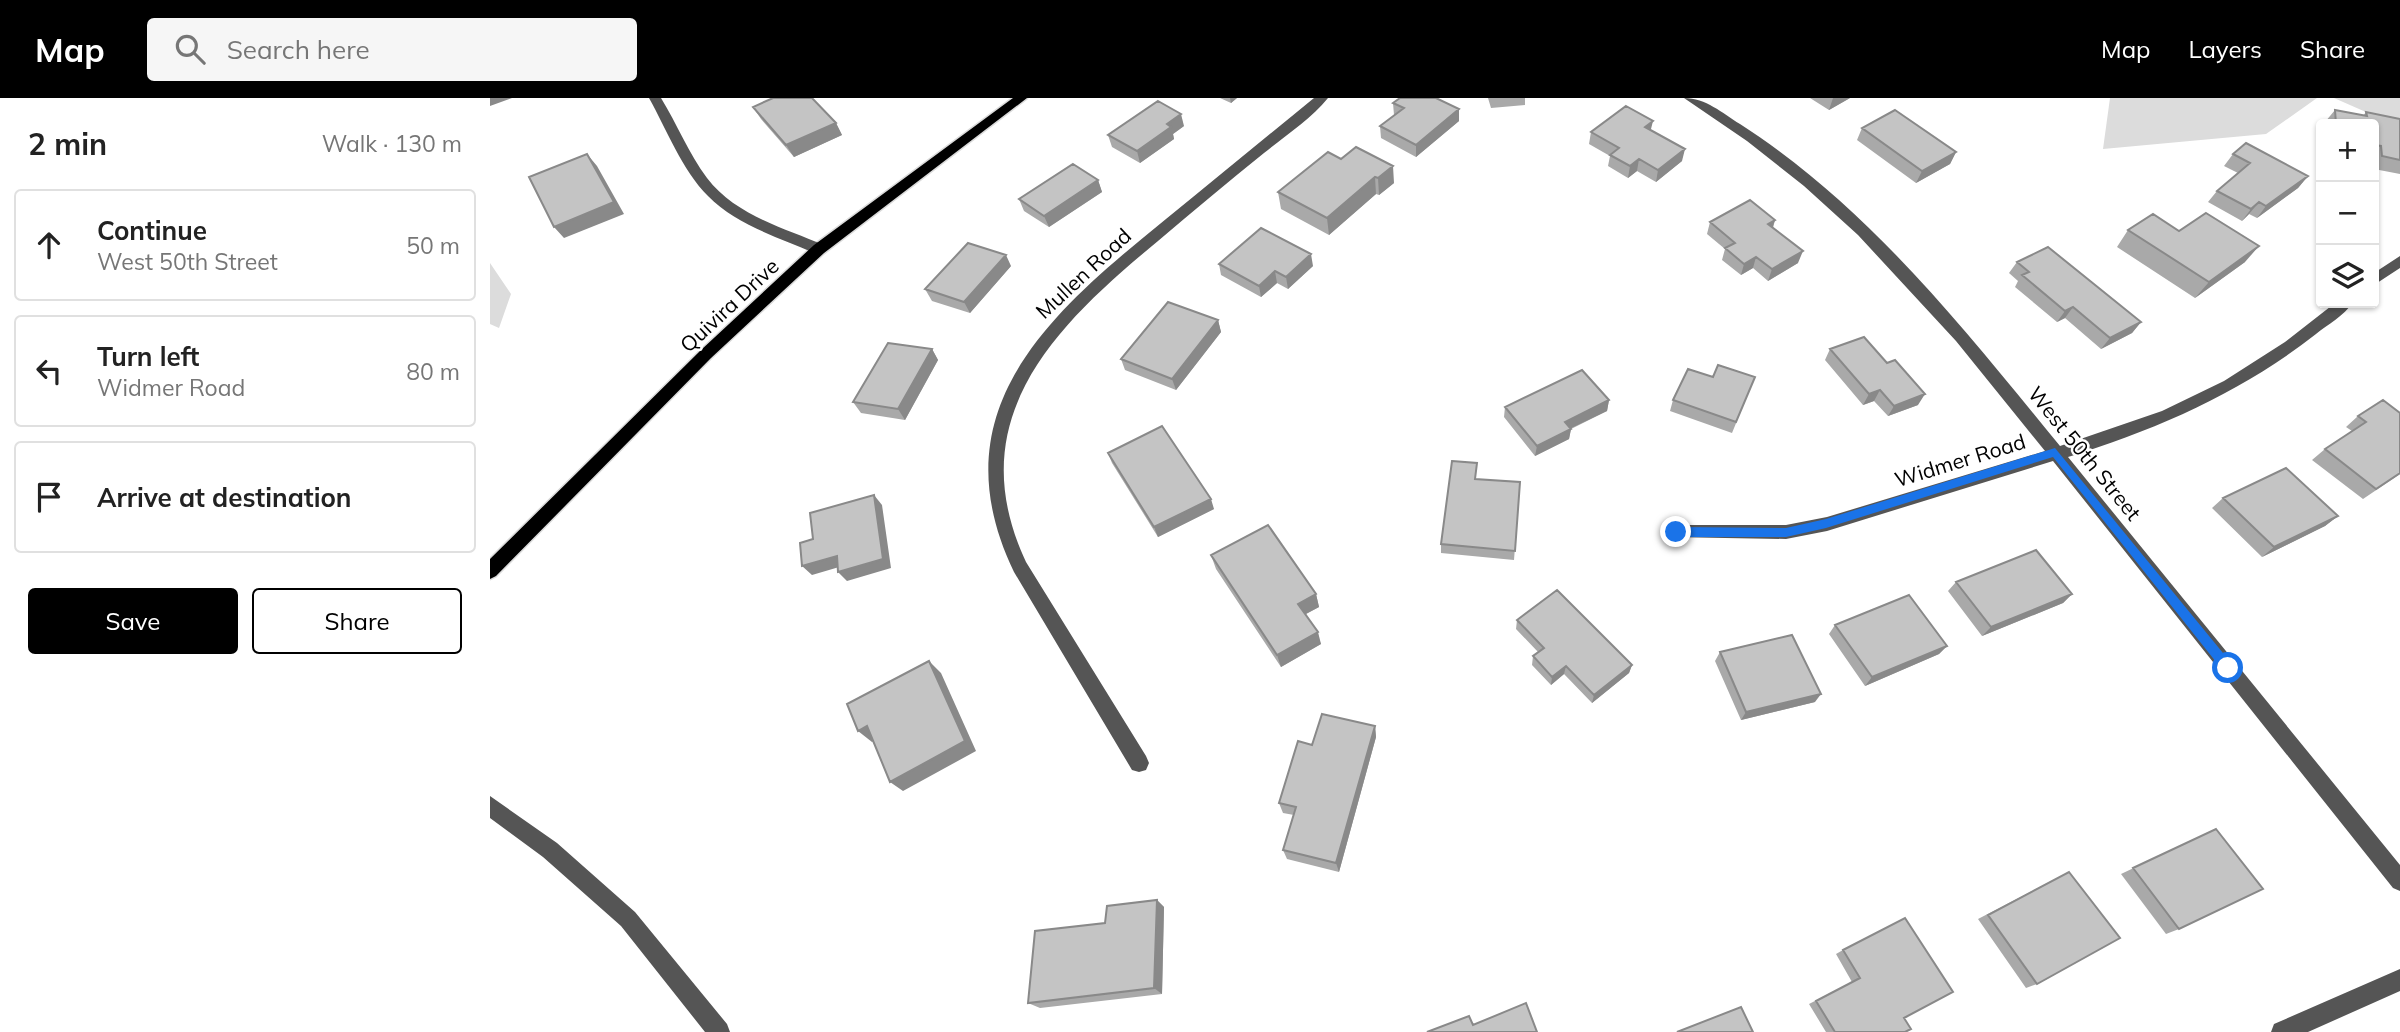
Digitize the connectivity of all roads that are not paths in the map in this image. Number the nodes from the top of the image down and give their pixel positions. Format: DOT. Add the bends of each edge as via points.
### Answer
graph roads {
  1 [pos="655,98"];
  2 [pos="1021,98"];
  3 [pos="1322,98"];
  4 [pos="1690,98"];
  5 [pos="818,249"];
  6 [pos="2400,261"];
  7 [pos="2379,277"];
  8 [pos="2339,308"];
  9 [pos="2055,452"];
  10 [pos="1676,532"];
  11 [pos="490,570"];
  12 [pos="1139,763"];
  13 [pos="490,806"];
  14 [pos="2400,881"];
  15 [pos="2400,980"];
  16 [pos="719,1032"];
  17 [pos="2282,1032"];
  1 -- 5 [label="street" via="704,183 719,198"];
  2 -- 5 [label="main road, Quivira Drive"];
  3 -- 12 [label="street, Mullen Road" via="1062,316 1021,370 996,447 993,488 1004,535"];
  4 -- 9 [label="street, West 50th Street" via="1779,158 1904,269"];
  5 -- 11 [label="main road, Quivira Drive"];
  6 -- 7 [label="street"];
  8 -- 9 [label="street, Widmer Road" via="2230,384 2111,438"];
  9 -- 10 [label="street, Widmer Road" via="1786,533"];
  9 -- 14 [label="street, West 50th Street"];
  13 -- 16 [label="street" via="550,850 628,919"];
  15 -- 17 [label="street"];
}
